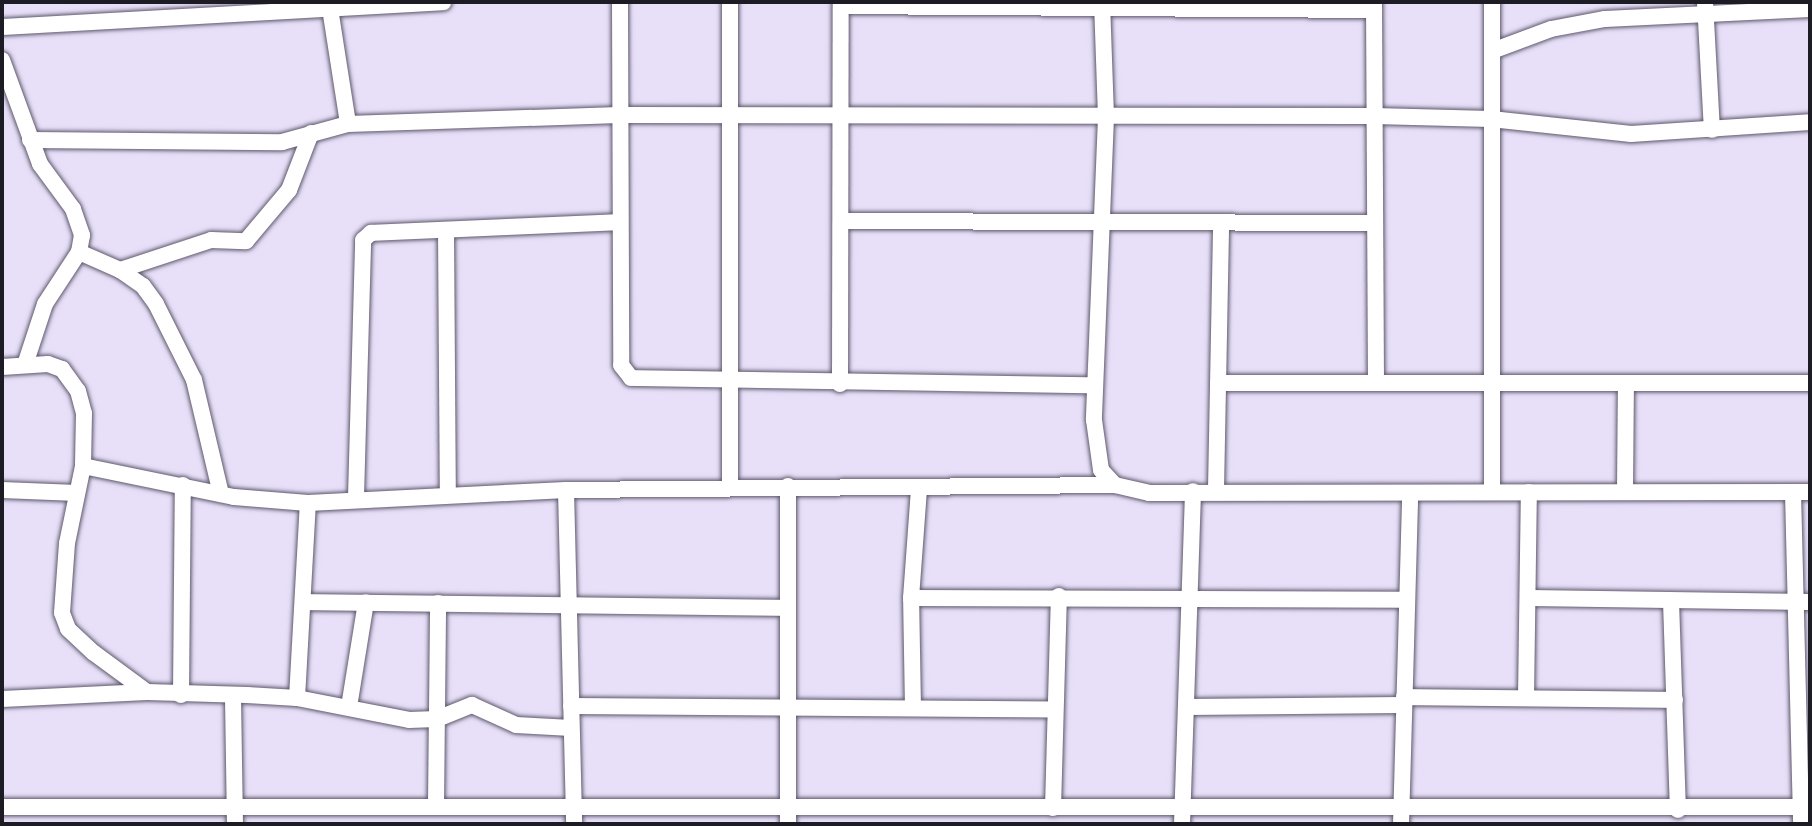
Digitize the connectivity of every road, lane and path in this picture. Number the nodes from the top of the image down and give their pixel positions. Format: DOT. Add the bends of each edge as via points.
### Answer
graph roads {
  1 [pos="106,2"];
  2 [pos="443,2"];
  3 [pos="620,2"];
  4 [pos="730,2"];
  5 [pos="1492,2"];
  6 [pos="1102,3"];
  7 [pos="841,4"];
  8 [pos="329,5"];
  9 [pos="1219,5"];
  10 [pos="1374,6"];
  11 [pos="1705,8"];
  12 [pos="1810,9"];
  13 [pos="1605,10"];
  14 [pos="108,21"];
  15 [pos="2,27"];
  16 [pos="1492,51"];
  17 [pos="2,60"];
  18 [pos="619,115"];
  19 [pos="1374,116"];
  20 [pos="840,117"];
  21 [pos="1106,117"];
  22 [pos="729,118"];
  23 [pos="1491,119"];
  24 [pos="1810,122"];
  25 [pos="348,124"];
  26 [pos="1712,130"];
  27 [pos="311,133"];
  28 [pos="30,140"];
  29 [pos="842,221"];
  30 [pos="620,222"];
  31 [pos="1103,222"];
  32 [pos="1374,223"];
  33 [pos="1221,224"];
  34 [pos="446,231"];
  35 [pos="79,252"];
  36 [pos="120,270"];
  37 [pos="25,365"];
  38 [pos="2,367"];
  39 [pos="1376,380"];
  40 [pos="1490,382"];
  41 [pos="731,383"];
  42 [pos="1218,383"];
  43 [pos="1626,383"];
  44 [pos="1810,383"];
  45 [pos="840,384"];
  46 [pos="1095,385"];
  47 [pos="83,466"];
  48 [pos="183,485"];
  49 [pos="1115,485"];
  50 [pos="788,486"];
  51 [pos="730,487"];
  52 [pos="919,488"];
  53 [pos="2,490"];
  54 [pos="566,490"];
  55 [pos="1216,490"];
  56 [pos="1193,491"];
  57 [pos="1625,491"];
  58 [pos="1492,492"];
  59 [pos="1529,492"];
  60 [pos="1801,492"];
  61 [pos="77,493"];
  62 [pos="1410,493"];
  63 [pos="221,494"];
  64 [pos="448,495"];
  65 [pos="356,497"];
  66 [pos="308,503"];
  67 [pos="1059,596"];
  68 [pos="911,598"];
  69 [pos="1530,598"];
  70 [pos="1188,599"];
  71 [pos="1406,600"];
  72 [pos="1671,601"];
  73 [pos="1804,601"];
  74 [pos="304,602"];
  75 [pos="366,602"];
  76 [pos="438,603"];
  77 [pos="568,603"];
  78 [pos="788,608"];
  79 [pos="147,692"];
  80 [pos="181,695"];
  81 [pos="233,697"];
  82 [pos="297,698"];
  83 [pos="1526,698"];
  84 [pos="2,699"];
  85 [pos="1675,700"];
  86 [pos="1404,701"];
  87 [pos="788,705"];
  88 [pos="1806,705"];
  89 [pos="571,706"];
  90 [pos="349,707"];
  91 [pos="1186,707"];
  92 [pos="913,708"];
  93 [pos="1055,709"];
  94 [pos="437,719"];
  95 [pos="571,728"];
  96 [pos="436,805"];
  97 [pos="235,806"];
  98 [pos="573,806"];
  99 [pos="912,806"];
  100 [pos="2,807"];
  101 [pos="1053,808"];
  102 [pos="1678,810"];
  103 [pos="1804,813"];
  104 [pos="788,815"];
  105 [pos="1401,816"];
  106 [pos="1530,817"];
  107 [pos="1182,818"];
  108 [pos="235,824"];
  109 [pos="574,824"];
  110 [pos="913,824"];
  1 -- 14 [label="street"];
  2 -- 8 [label="street"];
  3 -- 18 [label="street"];
  4 -- 22 [label="street"];
  5 -- 16 [label="street"];
  6 -- 7 [label="street"];
  6 -- 9 [label="street"];
  6 -- 21 [label="street"];
  7 -- 20 [label="street"];
  8 -- 14 [label="street"];
  8 -- 25 [label="street"];
  9 -- 10 [label="street"];
  10 -- 19 [label="street"];
  11 -- 12 [label="street"];
  11 -- 13 [label="street"];
  11 -- 26 [label="street"];
  13 -- 16 [label="street"];
  14 -- 15 [label="street"];
  16 -- 23 [label="street"];
  17 -- 28 [label="street"];
  18 -- 22 [label="street"];
  18 -- 25 [label="street"];
  18 -- 30 [label="street"];
  19 -- 21 [label="street"];
  19 -- 23 [label="street"];
  19 -- 32 [label="street"];
  20 -- 21 [label="street"];
  20 -- 22 [label="street"];
  20 -- 29 [label="street"];
  21 -- 31 [label="street"];
  22 -- 41 [label="street"];
  23 -- 26 [label="street" via="1631,134"];
  23 -- 40 [label="street"];
  24 -- 26 [label="street"];
  25 -- 27 [label="street"];
  27 -- 28 [label="street" via="282,142"];
  27 -- 36 [label="street" via="289,190 246,241 211,240"];
  28 -- 35 [label="street" via="80,222"];
  29 -- 31 [label="street"];
  29 -- 45 [label="street"];
  30 -- 34 [label="street"];
  30 -- 41 [label="street" via="625,372 639,381"];
  31 -- 33 [label="street"];
  31 -- 46 [label="street"];
  32 -- 33 [label="street"];
  32 -- 39 [label="street"];
  33 -- 42 [label="street"];
  34 -- 64 [label="street"];
  34 -- 65 [label="street" via="371,233 363,240"];
  35 -- 36 [label="street"];
  35 -- 37 [label="street" via="45,304"];
  36 -- 63 [label="street" via="143,286 156,304 187,364"];
  37 -- 38 [label="street"];
  37 -- 47 [label="street" via="62,369 78,391 84,413"];
  39 -- 40 [label="street"];
  39 -- 42 [label="street"];
  40 -- 43 [label="street"];
  40 -- 58 [label="street"];
  41 -- 45 [label="street"];
  41 -- 51 [label="street"];
  42 -- 55 [label="street"];
  43 -- 44 [label="street"];
  43 -- 57 [label="street"];
  45 -- 46 [label="street"];
  46 -- 49 [label="street" via="1101,470"];
  47 -- 48 [label="street"];
  47 -- 61 [label="street"];
  48 -- 63 [label="street"];
  48 -- 80 [label="street"];
  49 -- 52 [label="street"];
  49 -- 56 [label="street" via="1149,493"];
  50 -- 51 [label="street"];
  50 -- 52 [label="street"];
  50 -- 78 [label="street"];
  51 -- 54 [label="street"];
  52 -- 68 [label="street"];
  53 -- 61 [label="street"];
  54 -- 64 [label="street"];
  54 -- 77 [label="street"];
  55 -- 56 [label="street"];
  55 -- 62 [label="street"];
  56 -- 70 [label="street"];
  57 -- 59 [label="street"];
  57 -- 60 [label="street"];
  58 -- 59 [label="street"];
  58 -- 62 [label="street"];
  59 -- 69 [label="street"];
  60 -- 73 [label="street"];
  61 -- 79 [label="street" via="62,613 68,629"];
  62 -- 71 [label="street"];
  63 -- 66 [label="street"];
  64 -- 65 [label="street"];
  65 -- 66 [label="street"];
  66 -- 74 [label="street"];
  67 -- 68 [label="street"];
  67 -- 70 [label="street"];
  67 -- 93 [label="street"];
  68 -- 92 [label="street"];
  69 -- 72 [label="street"];
  69 -- 83 [label="street"];
  70 -- 71 [label="street"];
  70 -- 91 [label="street"];
  71 -- 86 [label="street"];
  72 -- 73 [label="street"];
  72 -- 85 [label="street"];
  73 -- 88 [label="street"];
  74 -- 75 [label="street"];
  74 -- 82 [label="street"];
  75 -- 76 [label="street"];
  75 -- 90 [label="street"];
  76 -- 77 [label="street"];
  76 -- 94 [label="street"];
  77 -- 78 [label="street"];
  77 -- 89 [label="street"];
  78 -- 87 [label="street"];
  79 -- 80 [label="street"];
  79 -- 84 [label="street"];
  80 -- 81 [label="street"];
  81 -- 82 [label="street"];
  81 -- 97 [label="street"];
  82 -- 90 [label="street"];
  83 -- 85 [label="street"];
  83 -- 86 [label="street"];
  85 -- 102 [label="street"];
  86 -- 91 [label="street"];
  86 -- 105 [label="street"];
  87 -- 89 [label="street"];
  87 -- 92 [label="street"];
  87 -- 104 [label="street"];
  88 -- 103 [label="street"];
  89 -- 95 [label="street"];
  90 -- 94 [label="street" via="409,720"];
  91 -- 107 [label="street"];
  92 -- 93 [label="street"];
  93 -- 101 [label="street"];
  94 -- 95 [label="street" via="472,705 516,725"];
  94 -- 96 [label="street"];
  95 -- 98 [label="street"];
  96 -- 97 [label="street"];
  96 -- 98 [label="street"];
  97 -- 100 [label="street"];
  97 -- 108 [label="street"];
  98 -- 104 [label="street"];
  98 -- 109 [label="street"];
  99 -- 101 [label="street"];
  99 -- 104 [label="street"];
  99 -- 110 [label="street"];
  101 -- 107 [label="street"];
  102 -- 103 [label="street"];
  102 -- 106 [label="street"];
  105 -- 106 [label="street"];
  105 -- 107 [label="street"];
}
